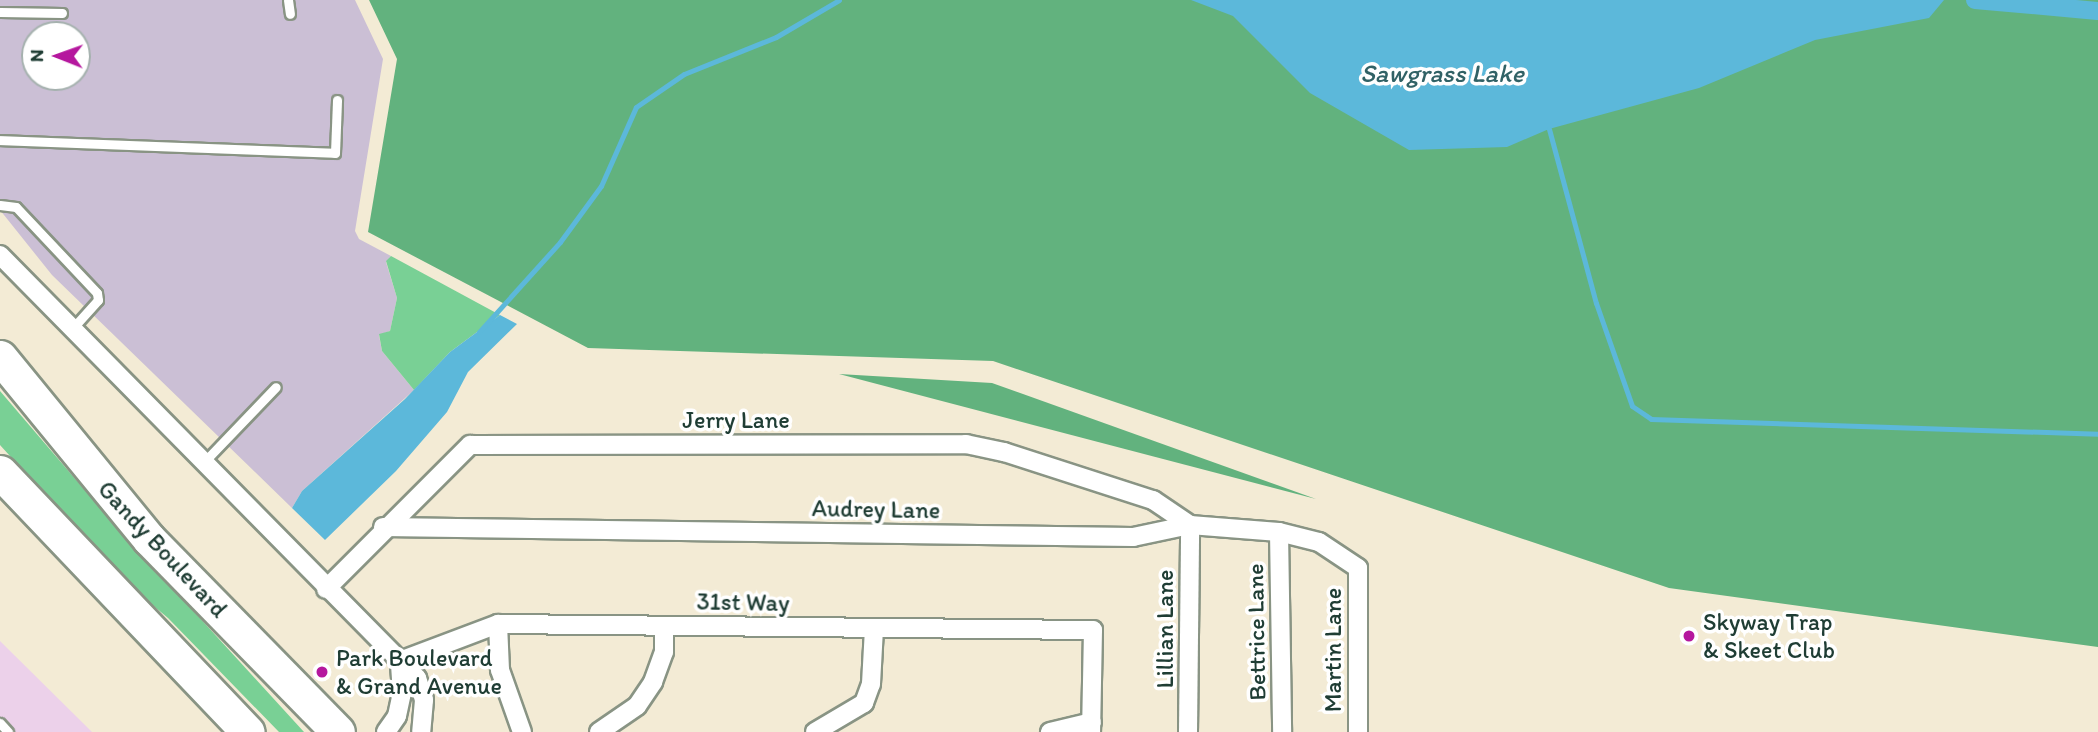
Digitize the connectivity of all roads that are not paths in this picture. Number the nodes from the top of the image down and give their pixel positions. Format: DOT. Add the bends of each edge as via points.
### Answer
graph roads {
  1 [pos="288,0"];
  2 [pos="0,12"];
  3 [pos="62,13"];
  4 [pos="290,14"];
  5 [pos="337,100"];
  6 [pos="0,141"];
  7 [pos="0,205"];
  8 [pos="0,255"];
  9 [pos="72,330"];
  10 [pos="0,357"];
  11 [pos="276,387"];
  12 [pos="203,463"];
  13 [pos="0,472"];
  14 [pos="1190,525"];
  15 [pos="383,527"];
  16 [pos="1279,532"];
  17 [pos="1357,568"];
  18 [pos="326,589"];
  19 [pos="498,624"];
  20 [pos="664,626"];
  21 [pos="874,629"];
  22 [pos="400,661"];
  23 [pos="0,723"];
  24 [pos="1091,727"];
  25 [pos="8,732"];
  26 [pos="248,732"];
  27 [pos="338,732"];
  28 [pos="386,732"];
  29 [pos="421,732"];
  30 [pos="522,732"];
  31 [pos="599,732"];
  32 [pos="815,732"];
  33 [pos="1050,732"];
  34 [pos="1188,732"];
  35 [pos="1282,732"];
  36 [pos="1358,732"];
  1 -- 4 [label="lane"];
  2 -- 3 [label="lane"];
  5 -- 6 [label="lane" via="335,153"];
  7 -- 9 [label="lane" via="16,207 97,293 98,300"];
  8 -- 9 [label="street"];
  9 -- 12 [label="street"];
  10 -- 27 [label="highway, Gandy Boulevard" via="149,539"];
  11 -- 12 [label="lane"];
  12 -- 18 [label="street"];
  13 -- 26 [label="highway"];
  14 -- 15 [label="street, Audrey Lane" via="1133,537"];
  14 -- 15 [label="street, Jerry Lane" via="1153,500 966,444 470,445"];
  14 -- 16 [label="street, Audrey Lane"];
  14 -- 34 [label="street, Lillian Lane"];
  15 -- 18 [label="street, Jerry Lane"];
  16 -- 17 [label="street, Audrey Lane" via="1319,542"];
  16 -- 35 [label="street, Bettrice Lane"];
  17 -- 36 [label="street, Martin Lane"];
  18 -- 22 [label="street"];
  19 -- 20 [label="street, 31st Way"];
  19 -- 22 [label="street, 31st Way"];
  19 -- 30 [label="street" via="500,670"];
  20 -- 21 [label="street, 31st Way"];
  20 -- 31 [label="street" via="663,652 653,682 637,706"];
  21 -- 24 [label="street, 31st Way" via="1093,630"];
  21 -- 32 [label="street" via="872,684 864,703"];
  22 -- 28 [label="street" via="402,693 397,716"];
  22 -- 29 [label="street" via="417,678 425,700"];
  23 -- 25 [label="lane"];
  24 -- 33 [label="street"];
}
